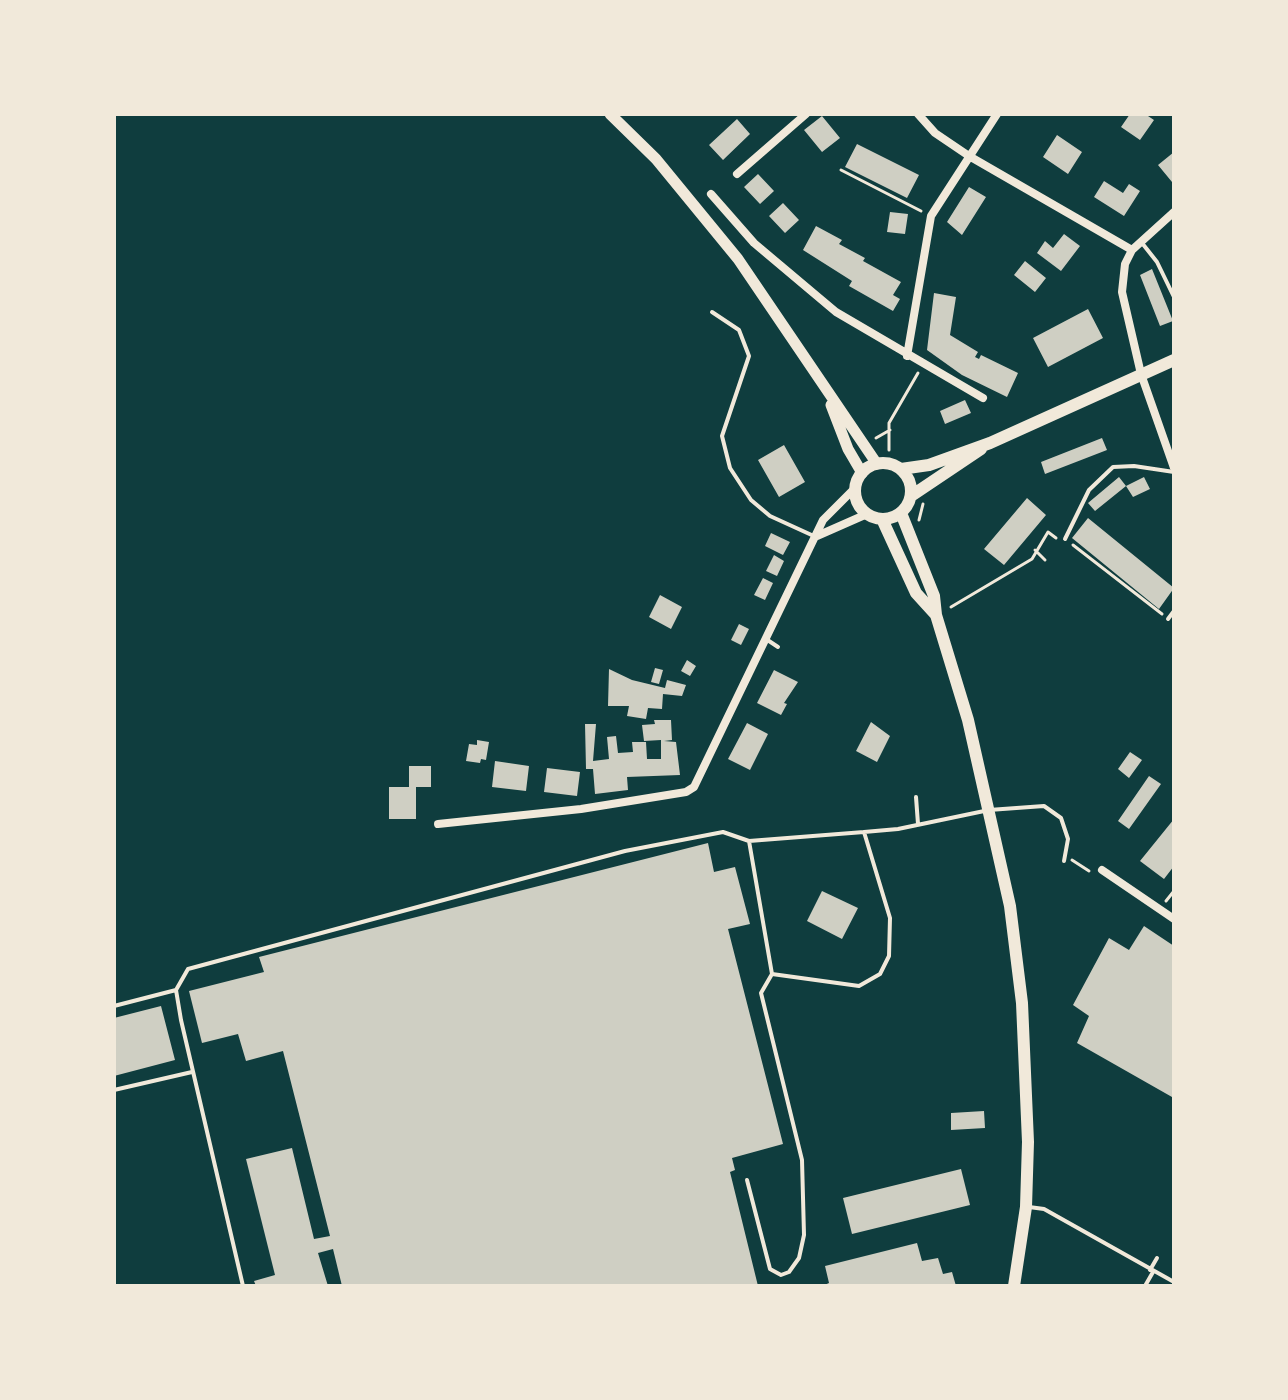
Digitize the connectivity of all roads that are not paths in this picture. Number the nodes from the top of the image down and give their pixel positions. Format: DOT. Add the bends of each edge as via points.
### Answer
graph roads {
  1 [pos="610,114"];
  2 [pos="806,114"];
  3 [pos="918,114"];
  4 [pos="997,114"];
  5 [pos="969,156"];
  6 [pos="737,174"];
  7 [pos="711,194"];
  8 [pos="1174,212"];
  9 [pos="1140,242"];
  10 [pos="1132,250"];
  11 [pos="1174,297"];
  12 [pos="712,312"];
  13 [pos="907,356"];
  14 [pos="1174,360"];
  15 [pos="1141,374"];
  16 [pos="827,393"];
  17 [pos="983,398"];
  18 [pos="990,443"];
  19 [pos="877,464"];
  20 [pos="901,469"];
  21 [pos="1174,470"];
  22 [pos="862,473"];
  23 [pos="855,488"];
  24 [pos="911,496"];
  25 [pos="901,513"];
  26 [pos="867,514"];
  27 [pos="882,519"];
  28 [pos="816,537"];
  29 [pos="1065,539"];
  30 [pos="1174,611"];
  31 [pos="936,615"];
  32 [pos="1168,619"];
  33 [pos="766,639"];
  34 [pos="778,647"];
  35 [pos="916,797"];
  36 [pos="1030,798"];
  37 [pos="1026,807"];
  38 [pos="1066,809"];
  39 [pos="989,810"];
  40 [pos="1061,818"];
  41 [pos="438,824"];
  42 [pos="918,824"];
  43 [pos="864,832"];
  44 [pos="749,841"];
  45 [pos="1064,858"];
  46 [pos="1106,873"];
  47 [pos="1174,919"];
  48 [pos="772,974"];
  49 [pos="176,990"];
  50 [pos="114,1006"];
  51 [pos="192,1072"];
  52 [pos="114,1090"];
  53 [pos="747,1180"];
  54 [pos="1026,1207"];
  55 [pos="1157,1258"];
  56 [pos="1152,1271"];
  57 [pos="1174,1282"];
  58 [pos="243,1286"];
  59 [pos="1014,1286"];
  60 [pos="1145,1286"];
  1 -- 16 [label="street" via="656,159 733,253"];
  2 -- 6 [label="street"];
  3 -- 5 [label="street"];
  4 -- 5 [label="street"];
  5 -- 10 [label="street"];
  5 -- 13 [label="street" via="931,216"];
  7 -- 13 [label="street" via="754,243 809,292"];
  8 -- 9 [label="street"];
  9 -- 10 [label="street"];
  9 -- 11 [label="lane"];
  10 -- 15 [label="street" via="1122,292"];
  12 -- 28 [label="lane" via="739,330 749,356 722,436 730,468 751,500 770,516"];
  13 -- 17 [label="street"];
  14 -- 15 [label="main road"];
  15 -- 18 [label="main road"];
  15 -- 21 [label="street"];
  16 -- 19 [label="street"];
  16 -- 22 [label="street"];
  18 -- 20 [label="main road" via="929,465"];
  18 -- 24 [label="main road"];
  19 -- 20 [label="main road"];
  19 -- 22 [label="main road"];
  20 -- 24 [label="main road" via="910,481"];
  21 -- 29 [label="lane" via="1113,467 1089,490"];
  22 -- 23 [label="main road"];
  23 -- 26 [label="main road"];
  23 -- 28 [label="street" via="823,520"];
  24 -- 25 [label="main road"];
  25 -- 27 [label="main road"];
  25 -- 31 [label="main road" via="934,596"];
  26 -- 27 [label="main road"];
  26 -- 28 [label="street"];
  27 -- 31 [label="main road" via="916,593"];
  28 -- 33 [label="street"];
  30 -- 32 [label="lane"];
  31 -- 39 [label="main road"];
  33 -- 34 [label="lane"];
  33 -- 41 [label="street" via="699,779 686,792"];
  35 -- 42 [label="lane"];
  36 -- 37 [label="lane"];
  37 -- 39 [label="lane"];
  37 -- 40 [label="lane" via="1044,806"];
  38 -- 40 [label="lane"];
  39 -- 42 [label="lane"];
  39 -- 54 [label="main road" via="1010,906 1022,1003"];
  40 -- 45 [label="lane" via="1068,839"];
  42 -- 43 [label="lane"];
  43 -- 44 [label="lane"];
  43 -- 48 [label="lane" via="890,918 889,956 880,974 859,986"];
  44 -- 48 [label="lane"];
  44 -- 49 [label="lane" via="723,832 625,851 188,969"];
  46 -- 47 [label="street"];
  48 -- 53 [label="lane" via="761,993 802,1160 804,1235 799,1258 789,1272 781,1275 770,1269"];
  49 -- 50 [label="lane"];
  49 -- 51 [label="lane"];
  51 -- 52 [label="lane"];
  51 -- 58 [label="lane"];
  54 -- 56 [label="lane" via="1044,1209"];
  54 -- 59 [label="main road"];
  55 -- 56 [label="lane"];
  56 -- 57 [label="lane"];
  56 -- 60 [label="lane"];
}
